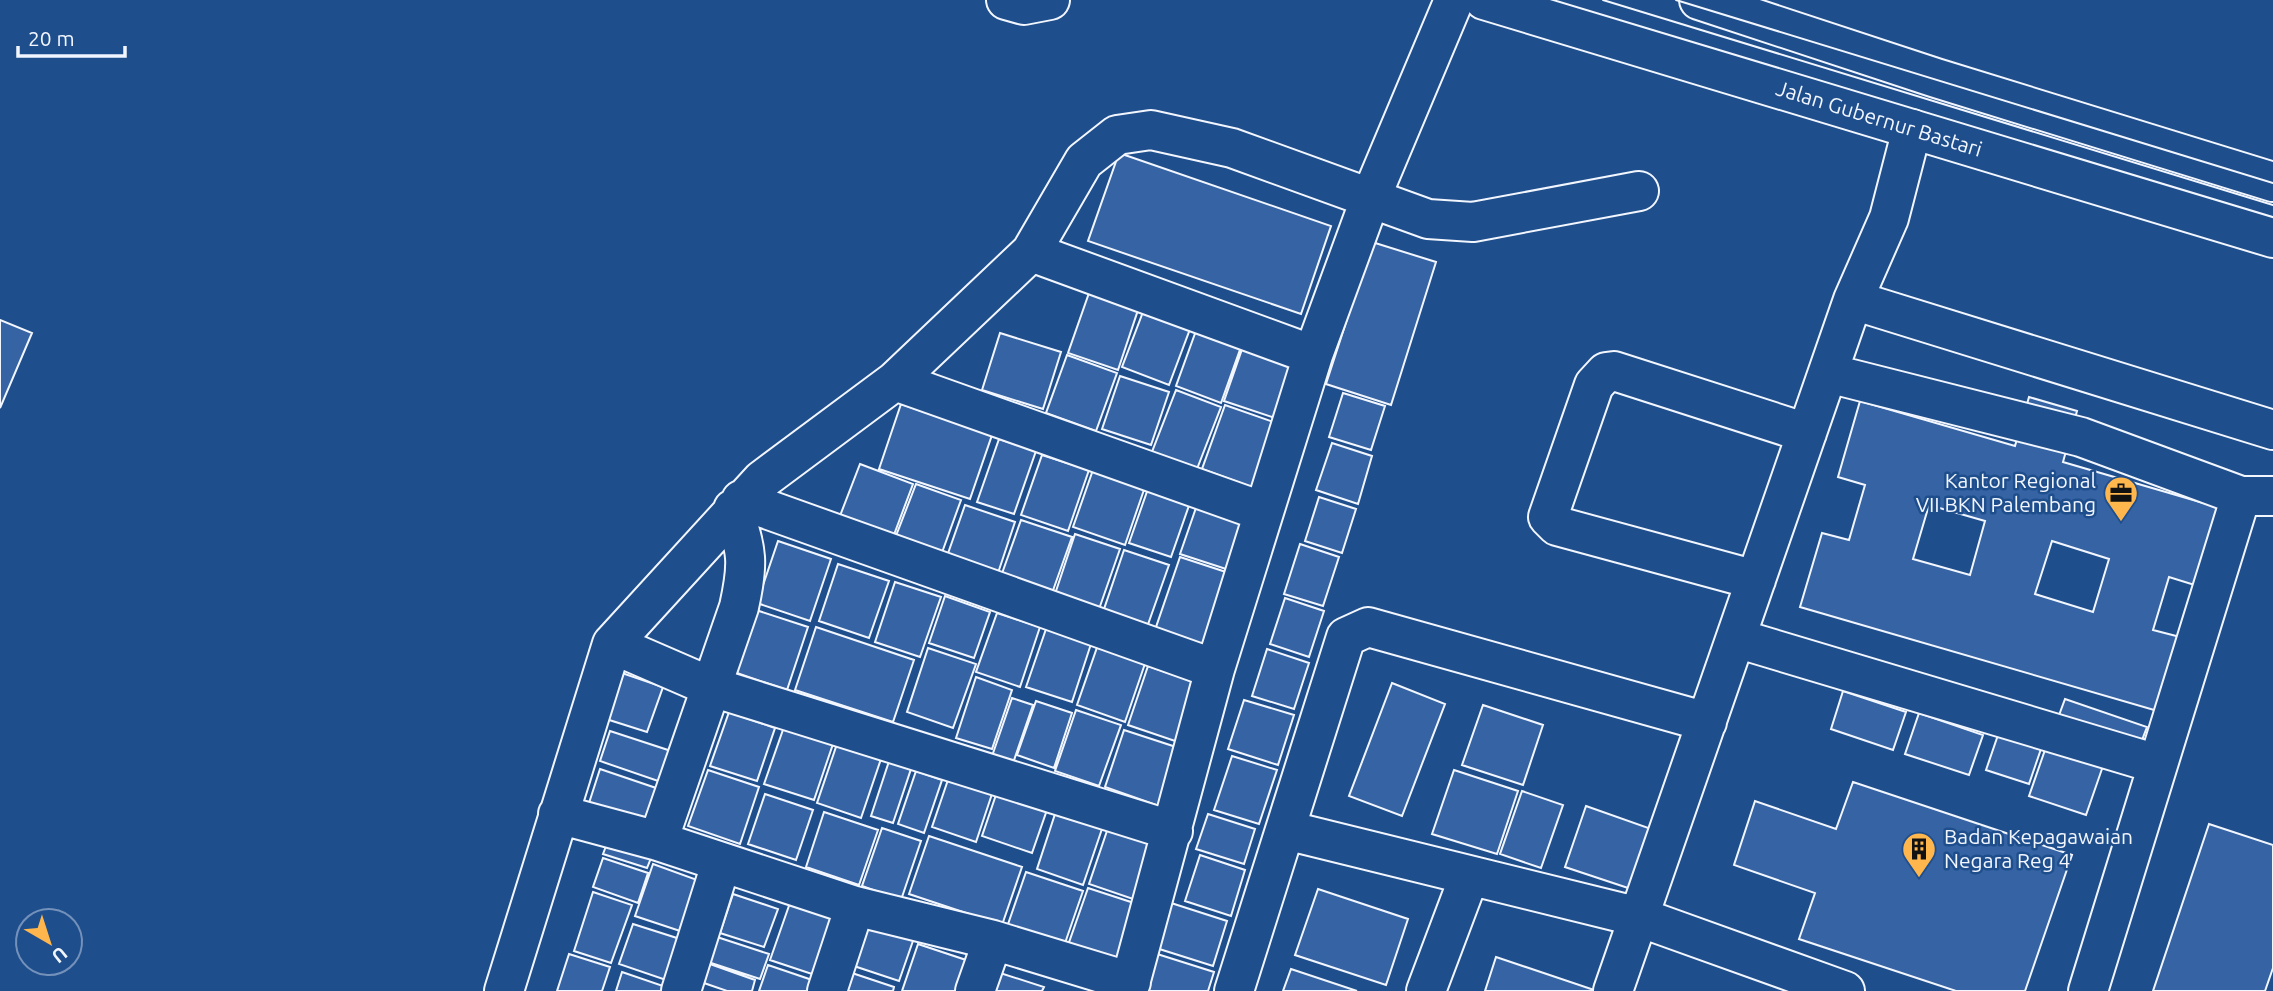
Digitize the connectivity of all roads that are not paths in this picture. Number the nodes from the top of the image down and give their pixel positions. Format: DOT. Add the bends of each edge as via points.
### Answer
graph roads {
  1 [pos="1006,0"];
  2 [pos="1050,0"];
  3 [pos="1454,0"];
  4 [pos="1484,0"];
  5 [pos="1699,0"];
  6 [pos="1936,78"];
  7 [pos="1916,130"];
  8 [pos="2273,182"];
  9 [pos="1639,191"];
  10 [pos="1371,197"];
  11 [pos="2273,239"];
  12 [pos="1031,252"];
  13 [pos="1853,300"];
  14 [pos="1313,355"];
  15 [pos="1828,373"];
  16 [pos="895,381"];
  17 [pos="2273,430"];
  18 [pos="1807,433"];
  19 [pos="2257,496"];
  20 [pos="737,505"];
  21 [pos="1264,512"];
  22 [pos="1756,580"];
  23 [pos="1736,638"];
  24 [pos="612,643"];
  25 [pos="1215,669"];
  26 [pos="709,686"];
  27 [pos="1707,722"];
  28 [pos="2157,764"];
  29 [pos="558,814"];
  30 [pos="1286,830"];
  31 [pos="1173,831"];
  32 [pos="658,841"];
  33 [pos="722,864"];
  34 [pos="1469,877"];
  35 [pos="855,906"];
  36 [pos="1639,917"];
  37 [pos="993,940"];
  38 [pos="1130,987"];
  39 [pos="504,991"];
  40 [pos="681,991"];
  41 [pos="827,991"];
  42 [pos="975,991"];
  43 [pos="1234,991"];
  44 [pos="1426,991"];
  45 [pos="1613,991"];
  46 [pos="1845,991"];
  47 [pos="2088,991"];
  1 -- 2 [label="main road" via="1024,5"];
  3 -- 10 [label="main road"];
  4 -- 7 [label="main road, Jalan Gubernur Bastari"];
  5 -- 6 [label="main road"];
  6 -- 7 [label="main road"];
  6 -- 8 [label="main road"];
  7 -- 11 [label="main road, Jalan Gubernur Bastari"];
  7 -- 13 [label="main road" via="1889,218"];
  9 -- 10 [label="main road" via="1473,222 1428,219"];
  10 -- 12 [label="main road" via="1232,148 1151,130 1128,133 1117,135 1084,161"];
  10 -- 14 [label="main road"];
  12 -- 14 [label="main road"];
  12 -- 16 [label="main road"];
  13 -- 15 [label="main road"];
  13 -- 17 [label="main road"];
  14 -- 21 [label="main road"];
  15 -- 18 [label="main road"];
  15 -- 19 [label="main road" via="2081,437"];
  16 -- 20 [label="main road" via="762,480"];
  16 -- 21 [label="main road"];
  18 -- 22 [label="main road"];
  18 -- 22 [label="main road" via="1606,372 1594,385 1548,517 1557,526"];
  19 -- 28 [label="main road"];
  20 -- 24 [label="main road"];
  20 -- 25 [label="main road"];
  20 -- 26 [label="main road" via="747,569 739,607"];
  21 -- 25 [label="main road"];
  22 -- 23 [label="main road"];
  23 -- 27 [label="main road"];
  23 -- 28 [label="main road"];
  24 -- 26 [label="main road"];
  24 -- 29 [label="main road"];
  25 -- 31 [label="main road"];
  26 -- 31 [label="main road"];
  26 -- 32 [label="main road"];
  27 -- 30 [label="main road" via="1368,627 1355,630 1346,637"];
  27 -- 36 [label="main road"];
  28 -- 47 [label="main road"];
  29 -- 32 [label="main road"];
  29 -- 39 [label="main road"];
  30 -- 34 [label="main road"];
  30 -- 43 [label="main road"];
  31 -- 38 [label="main road"];
  32 -- 33 [label="main road"];
  33 -- 35 [label="main road"];
  33 -- 40 [label="main road"];
  34 -- 36 [label="main road"];
  34 -- 44 [label="main road"];
  35 -- 37 [label="main road"];
  35 -- 41 [label="main road"];
  36 -- 45 [label="main road"];
  36 -- 46 [label="main road"];
  37 -- 38 [label="main road"];
  37 -- 42 [label="main road"];
}
